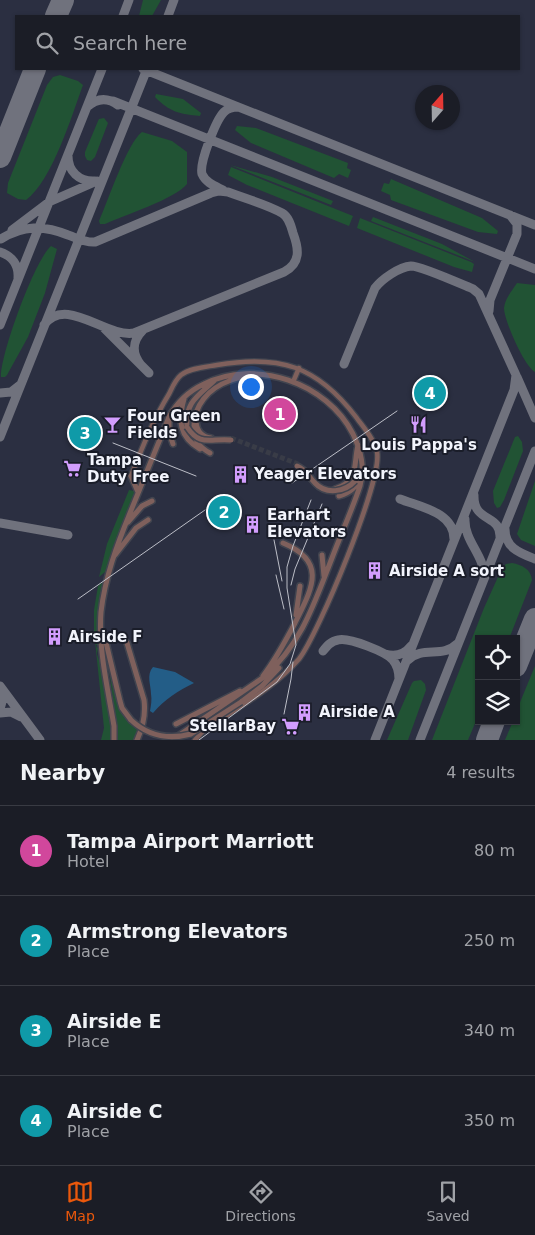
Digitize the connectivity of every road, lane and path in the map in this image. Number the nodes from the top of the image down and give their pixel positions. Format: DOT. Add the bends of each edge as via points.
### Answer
graph roads {
  1 [pos="298,368"];
  2 [pos="247,373"];
  3 [pos="216,378"];
  4 [pos="293,382"];
  5 [pos="185,396"];
  6 [pos="204,398"];
  7 [pos="169,418"];
  8 [pos="173,444"];
  9 [pos="358,445"];
  10 [pos="361,457"];
  11 [pos="362,467"];
  12 [pos="131,476"];
  13 [pos="138,492"];
  14 [pos="339,496"];
  15 [pos="152,501"];
  16 [pos="148,520"];
  17 [pos="125,526"];
  18 [pos="283,543"];
  19 [pos="322,555"];
  20 [pos="114,556"];
  21 [pos="324,577"];
  22 [pos="300,586"];
  23 [pos="101,622"];
  24 [pos="294,625"];
  25 [pos="127,643"];
  26 [pos="294,644"];
  27 [pos="256,683"];
  28 [pos="176,724"];
  29 [pos="114,740"];
  30 [pos="136,740"];
  31 [pos="172,740"];
  32 [pos="195,740"];
  1 -- 4 [label="street"];
  1 -- 12 [label="street" via="272,362 230,363 180,376 153,421"];
  1 -- 32 [label="street" via="315,377 346,406 371,439 378,454 367,505 317,630 298,660"];
  2 -- 3 [label="street"];
  2 -- 4 [label="street"];
  2 -- 6 [label="street" via="218,386"];
  3 -- 5 [label="street"];
  3 -- 6 [label="street, bridge" via="192,401 186,417 187,427 193,436 201,440 231,439 206,438 196,427"];
  4 -- 9 [label="street" via="336,412"];
  5 -- 6 [label="street" via="180,416 181,429 195,446 209,453 199,445 194,433 196,411"];
  5 -- 7 [label="street"];
  7 -- 8 [label="street"];
  7 -- 13 [label="street"];
  9 -- 10 [label="street"];
  9 -- 10 [label="street, bridge" via="353,475 340,487 324,490 316,487 308,470 298,465 305,469 316,484 324,488 341,491 355,481"];
  10 -- 11 [label="street"];
  11 -- 14 [label="street" via="355,487"];
  11 -- 21 [label="street" via="360,486"];
  12 -- 13 [label="street"];
  13 -- 17 [label="street"];
  15 -- 17 [label="street" via="142,506"];
  16 -- 20 [label="street" via="136,528"];
  17 -- 20 [label="street"];
  18 -- 24 [label="street" via="304,557 313,577"];
  19 -- 21 [label="street"];
  20 -- 23 [label="street"];
  21 -- 26 [label="street"];
  22 -- 24 [label="street"];
  23 -- 26 [label="street, bridge" via="122,708 145,731 171,738 191,734 240,702 271,677"];
  23 -- 29 [label="street"];
  24 -- 27 [label="street" via="281,651"];
  25 -- 30 [label="street" via="145,708"];
  26 -- 27 [label="street" via="276,667"];
  27 -- 28 [label="street"];
  27 -- 31 [label="street"];
}
